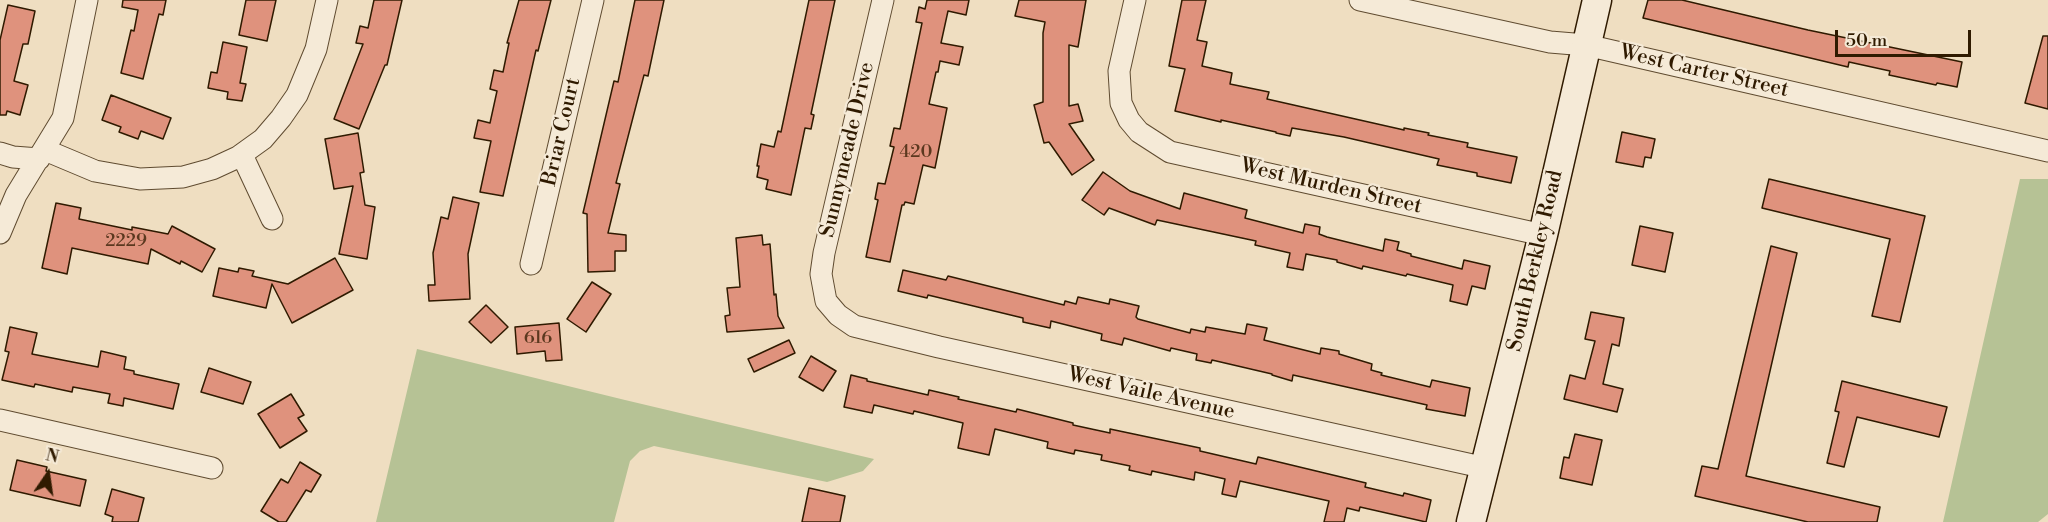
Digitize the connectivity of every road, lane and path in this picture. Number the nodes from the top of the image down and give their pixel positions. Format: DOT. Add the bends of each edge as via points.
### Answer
graph roads {
  1 [pos="87,0"];
  2 [pos="327,0"];
  3 [pos="593,0"];
  4 [pos="883,0"];
  5 [pos="1135,0"];
  6 [pos="1360,0"];
  7 [pos="1597,0"];
  8 [pos="1586,45"];
  9 [pos="2048,151"];
  10 [pos="0,153"];
  11 [pos="42,154"];
  12 [pos="242,155"];
  13 [pos="272,219"];
  14 [pos="0,233"];
  15 [pos="1543,235"];
  16 [pos="531,264"];
  17 [pos="826,301"];
  18 [pos="0,420"];
  19 [pos="212,468"];
  20 [pos="1486,468"];
  21 [pos="1472,522"];
  1 -- 11 [label="street" via="63,118"];
  2 -- 12 [label="street" via="316,49 297,95 263,139"];
  3 -- 16 [label="street, Briar Court"];
  4 -- 17 [label="street, Sunnymeade Drive" via="824,253 821,274"];
  5 -- 15 [label="street, West Murden Street" via="1119,71 1121,103 1128,120 1139,132 1170,152"];
  6 -- 8 [label="street, West Carter Street" via="1550,42"];
  7 -- 8 [label="street, South Berkley Road"];
  8 -- 9 [label="street, West Carter Street"];
  8 -- 15 [label="street, South Berkley Road"];
  10 -- 11 [label="street" via="14,157"];
  11 -- 12 [label="street" via="95,171 140,179 183,177 212,170"];
  11 -- 14 [label="street" via="16,195"];
  12 -- 13 [label="street"];
  15 -- 20 [label="street, South Berkley Road"];
  17 -- 20 [label="street, West Vaile Avenue" via="854,326"];
  18 -- 19 [label="street"];
  20 -- 21 [label="street, South Berkley Road"];
}
